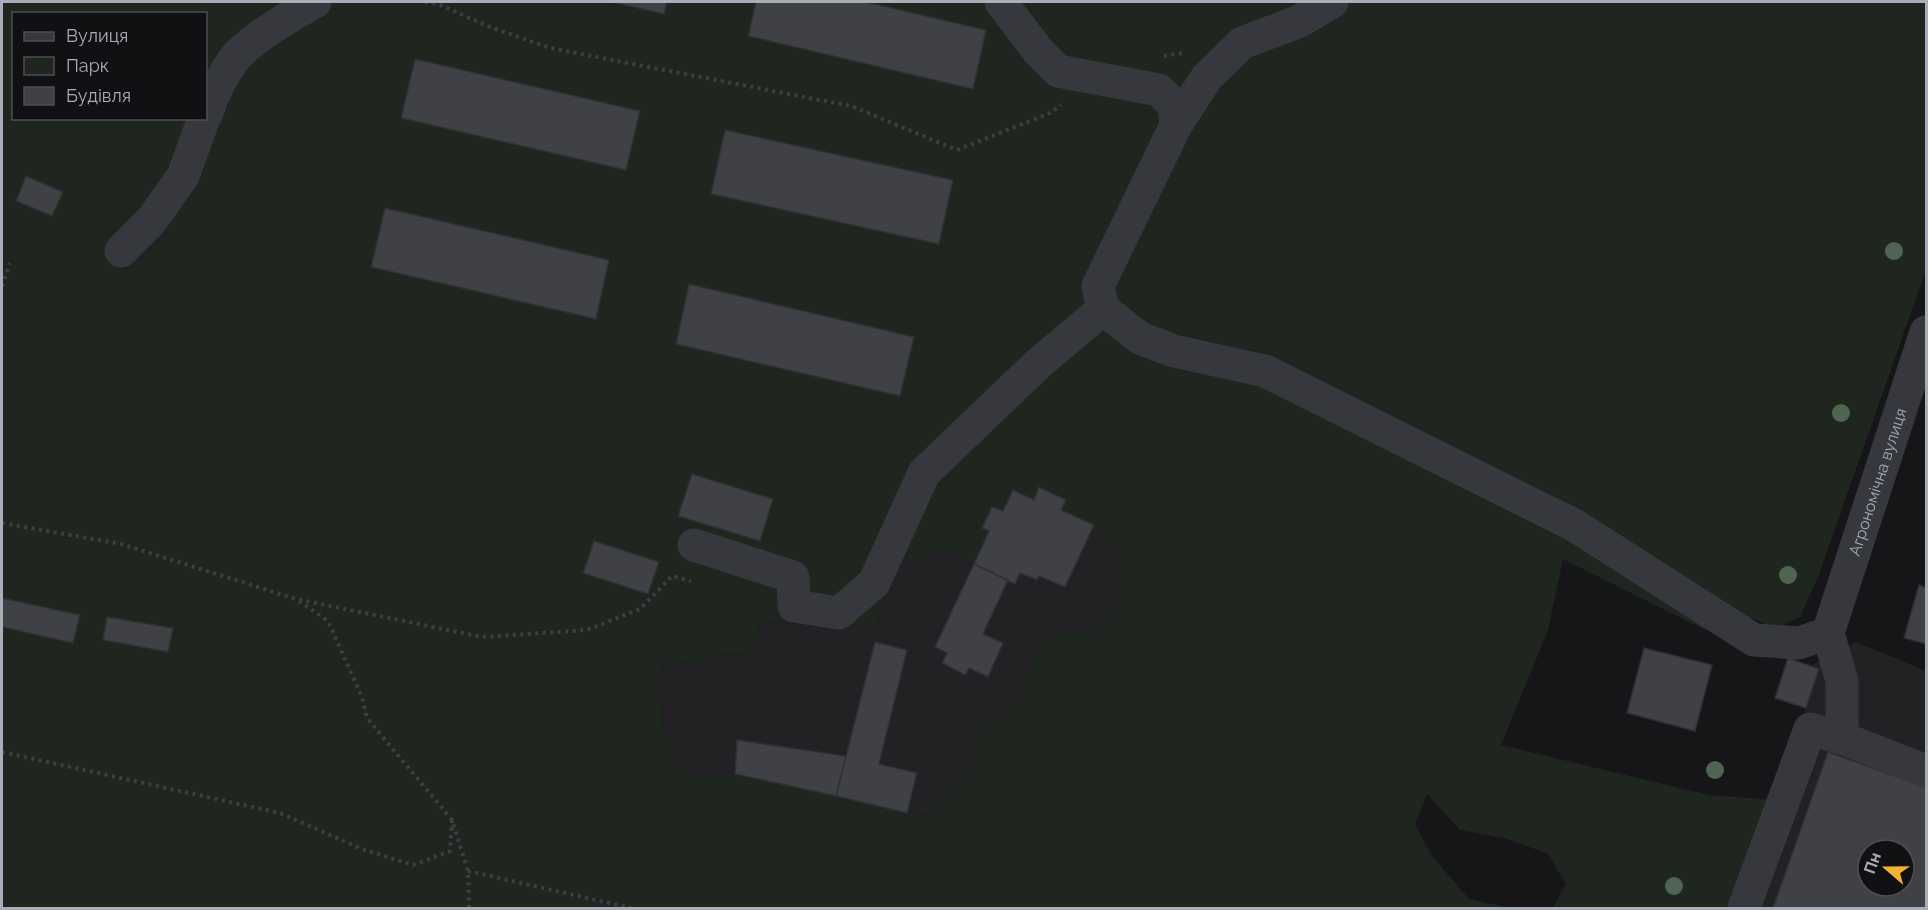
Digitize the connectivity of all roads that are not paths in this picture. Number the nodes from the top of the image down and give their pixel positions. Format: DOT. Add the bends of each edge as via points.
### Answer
graph roads {
  1 [pos="315,2"];
  2 [pos="1001,2"];
  3 [pos="1332,2"];
  4 [pos="207,111"];
  5 [pos="204,120"];
  6 [pos="1176,125"];
  7 [pos="122,251"];
  8 [pos="1103,309"];
  9 [pos="1926,332"];
  10 [pos="694,545"];
  11 [pos="1828,633"];
  12 [pos="1842,738"];
  13 [pos="1926,771"];
  14 [pos="1744,909"];
  1 -- 4 [label="street" via="237,56 215,89"];
  2 -- 6 [label="street" via="1058,71 1160,90 1174,105"];
  3 -- 6 [label="street" via="1300,21 1242,43 1207,77"];
  5 -- 7 [label="street" via="183,176 151,221"];
  6 -- 8 [label="street" via="1098,286"];
  8 -- 10 [label="street" via="1038,364 924,473 874,583 839,613 794,606 793,577"];
  8 -- 11 [label="street" via="1140,338 1174,351 1265,371 1574,525 1754,640 1798,643"];
  9 -- 11 [label="street, Агрономічна вулиця"];
  11 -- 12 [label="street" via="1842,681"];
  12 -- 13 [label="street"];
  12 -- 14 [label="street" via="1810,729"];
}
